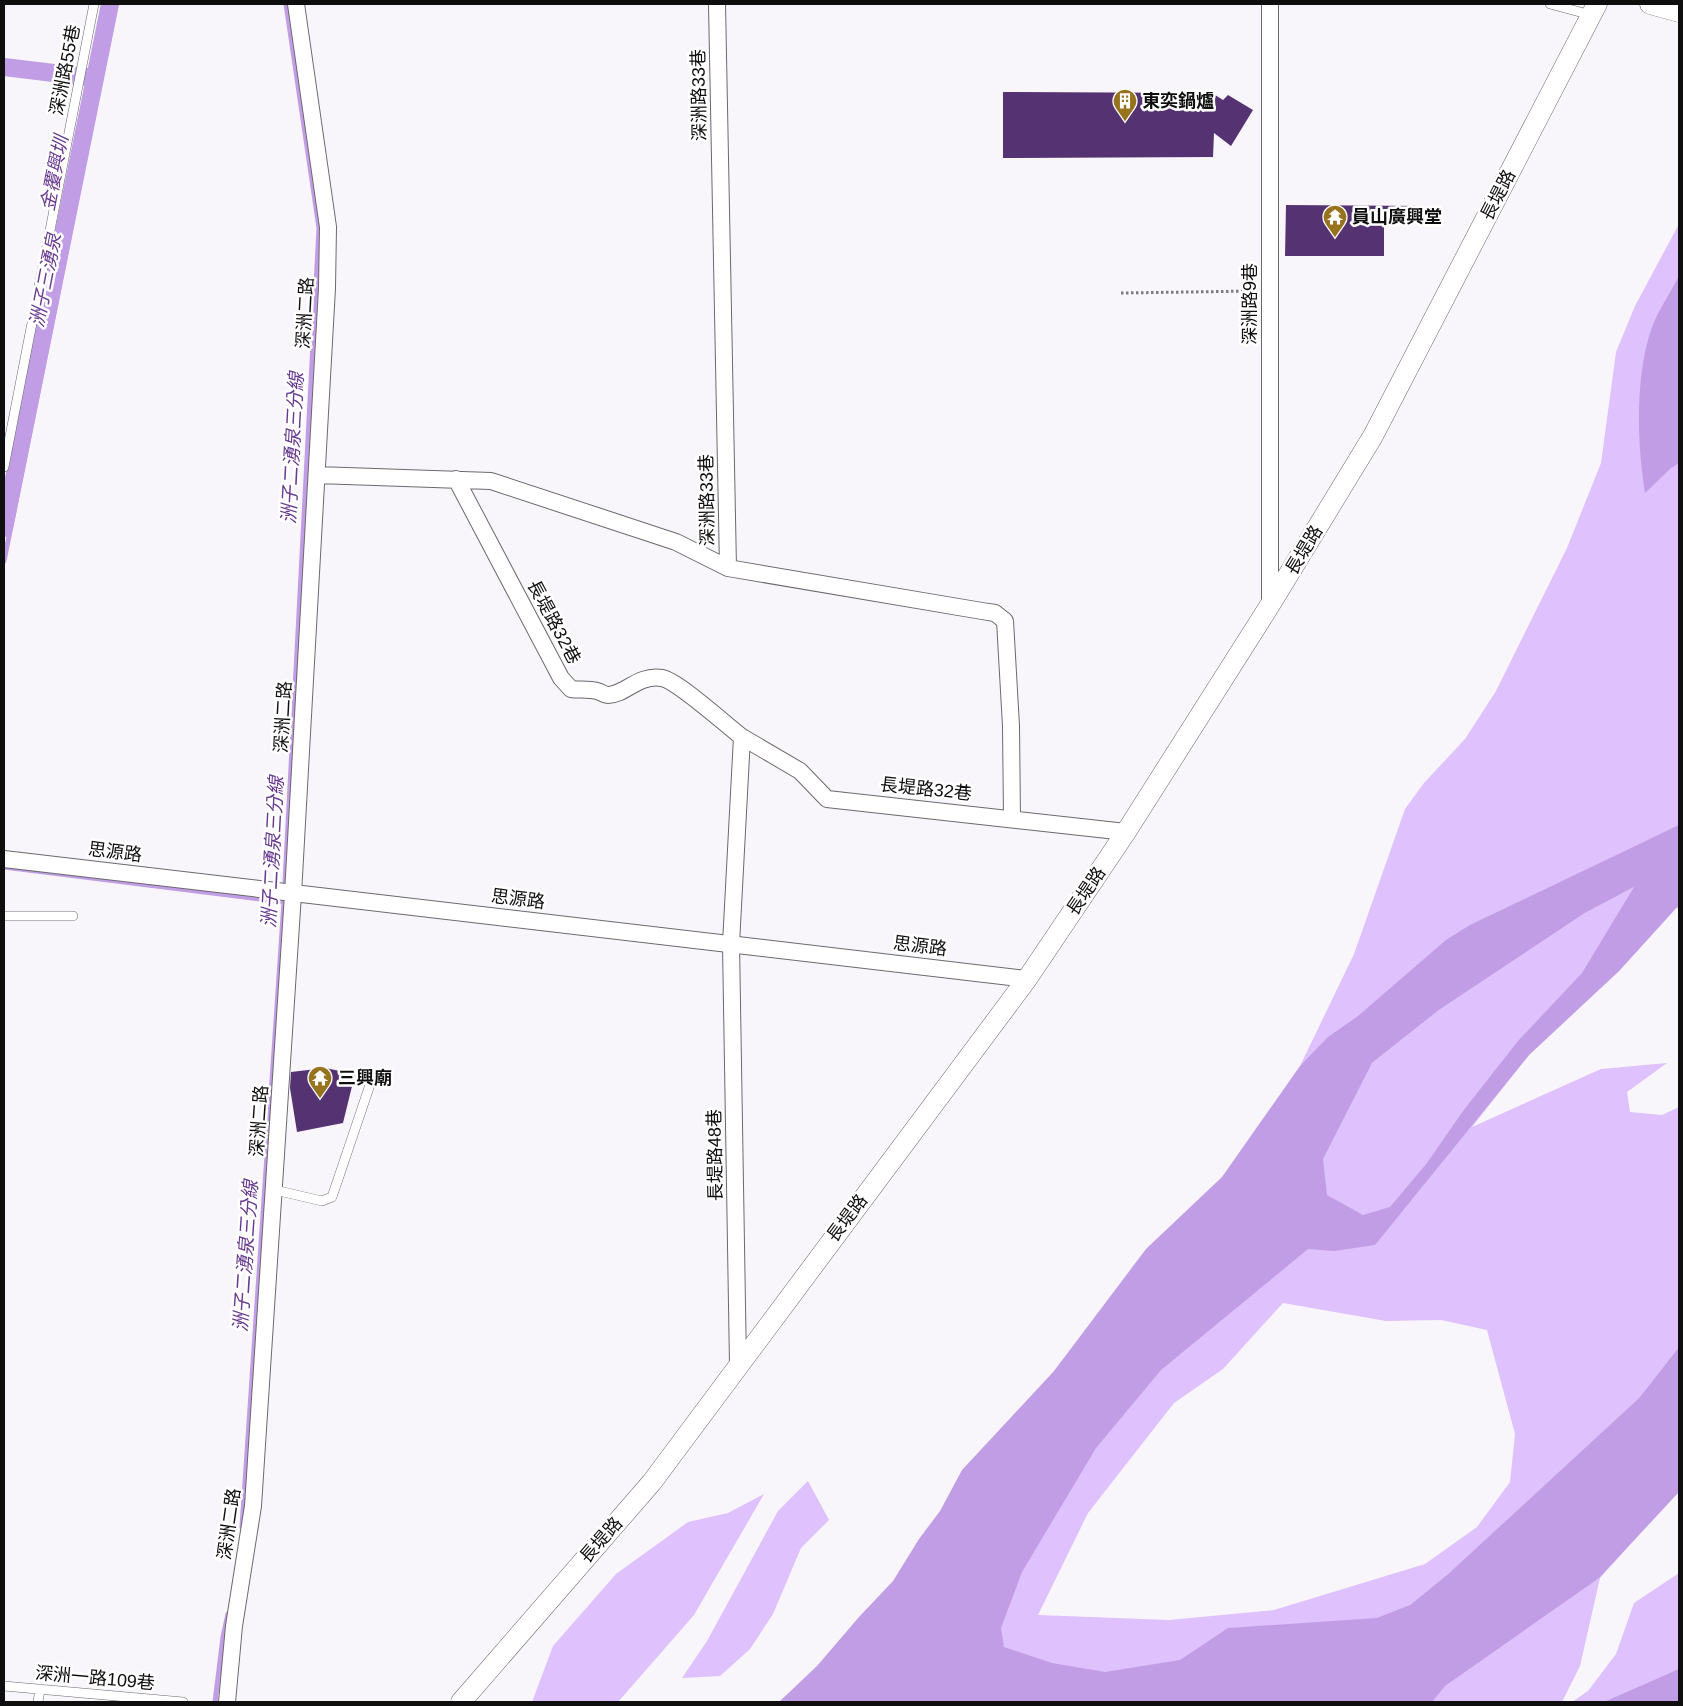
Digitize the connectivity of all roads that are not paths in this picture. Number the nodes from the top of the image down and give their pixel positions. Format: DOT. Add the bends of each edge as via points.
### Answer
graph roads {
  1 [pos="94,4"];
  2 [pos="296,4"];
  3 [pos="717,4"];
  4 [pos="1270,4"];
  5 [pos="1550,4"];
  6 [pos="1650,4"];
  7 [pos="1594,9"];
  8 [pos="1679,12"];
  9 [pos="4,467"];
  10 [pos="317,475"];
  11 [pos="456,479"];
  12 [pos="728,568"];
  13 [pos="1270,605"];
  14 [pos="742,737"];
  15 [pos="1012,818"];
  16 [pos="1126,832"];
  17 [pos="4,859"];
  18 [pos="293,894"];
  19 [pos="4,916"];
  20 [pos="72,916"];
  21 [pos="731,944"];
  22 [pos="1027,979"];
  23 [pos="374,1073"];
  24 [pos="275,1190"];
  25 [pos="738,1365"];
  26 [pos="4,1686"];
  27 [pos="40,1690"];
  28 [pos="38,1702"];
  29 [pos="183,1702"];
  30 [pos="227,1702"];
  31 [pos="461,1702"];
  1 -- 9 [label="lane, 深洲路55巷"];
  2 -- 10 [label="street, 深洲二路" via="328,227"];
  3 -- 12 [label="street, 深洲路33巷"];
  4 -- 13 [label="street, 深洲路9巷"];
  5 -- 7 [label="lane"];
  6 -- 8 [label="street"];
  7 -- 13 [label="street, 長堤路" via="1373,436"];
  10 -- 11 [label="street, 深洲路33巷"];
  10 -- 18 [label="street, 深洲二路"];
  11 -- 12 [label="street, 深洲路33巷" via="491,481 676,542"];
  11 -- 14 [label="street, 長堤路32巷" via="561,678 571,689 609,695 634,682 664,678"];
  12 -- 15 [label="street" via="995,613 1005,620"];
  13 -- 16 [label="street, 長堤路"];
  14 -- 15 [label="street, 長堤路32巷" via="800,771 826,799"];
  14 -- 21 [label="street"];
  15 -- 16 [label="street, 長堤路32巷"];
  16 -- 22 [label="street, 長堤路"];
  17 -- 18 [label="street, 思源路"];
  18 -- 21 [label="street, 思源路"];
  18 -- 24 [label="street, 深洲二路"];
  19 -- 20 [label="lane"];
  21 -- 22 [label="street, 思源路"];
  21 -- 25 [label="street, 長堤路48巷"];
  22 -- 25 [label="street, 長堤路"];
  23 -- 24 [label="lane" via="332,1197 322,1201"];
  24 -- 30 [label="street, 深洲二路" via="253,1506 234,1626"];
  25 -- 31 [label="street, 長堤路" via="652,1482"];
  26 -- 27 [label="lane, 深洲一路109巷"];
  27 -- 28 [label="lane"];
  27 -- 29 [label="lane, 深洲一路109巷"];
}
